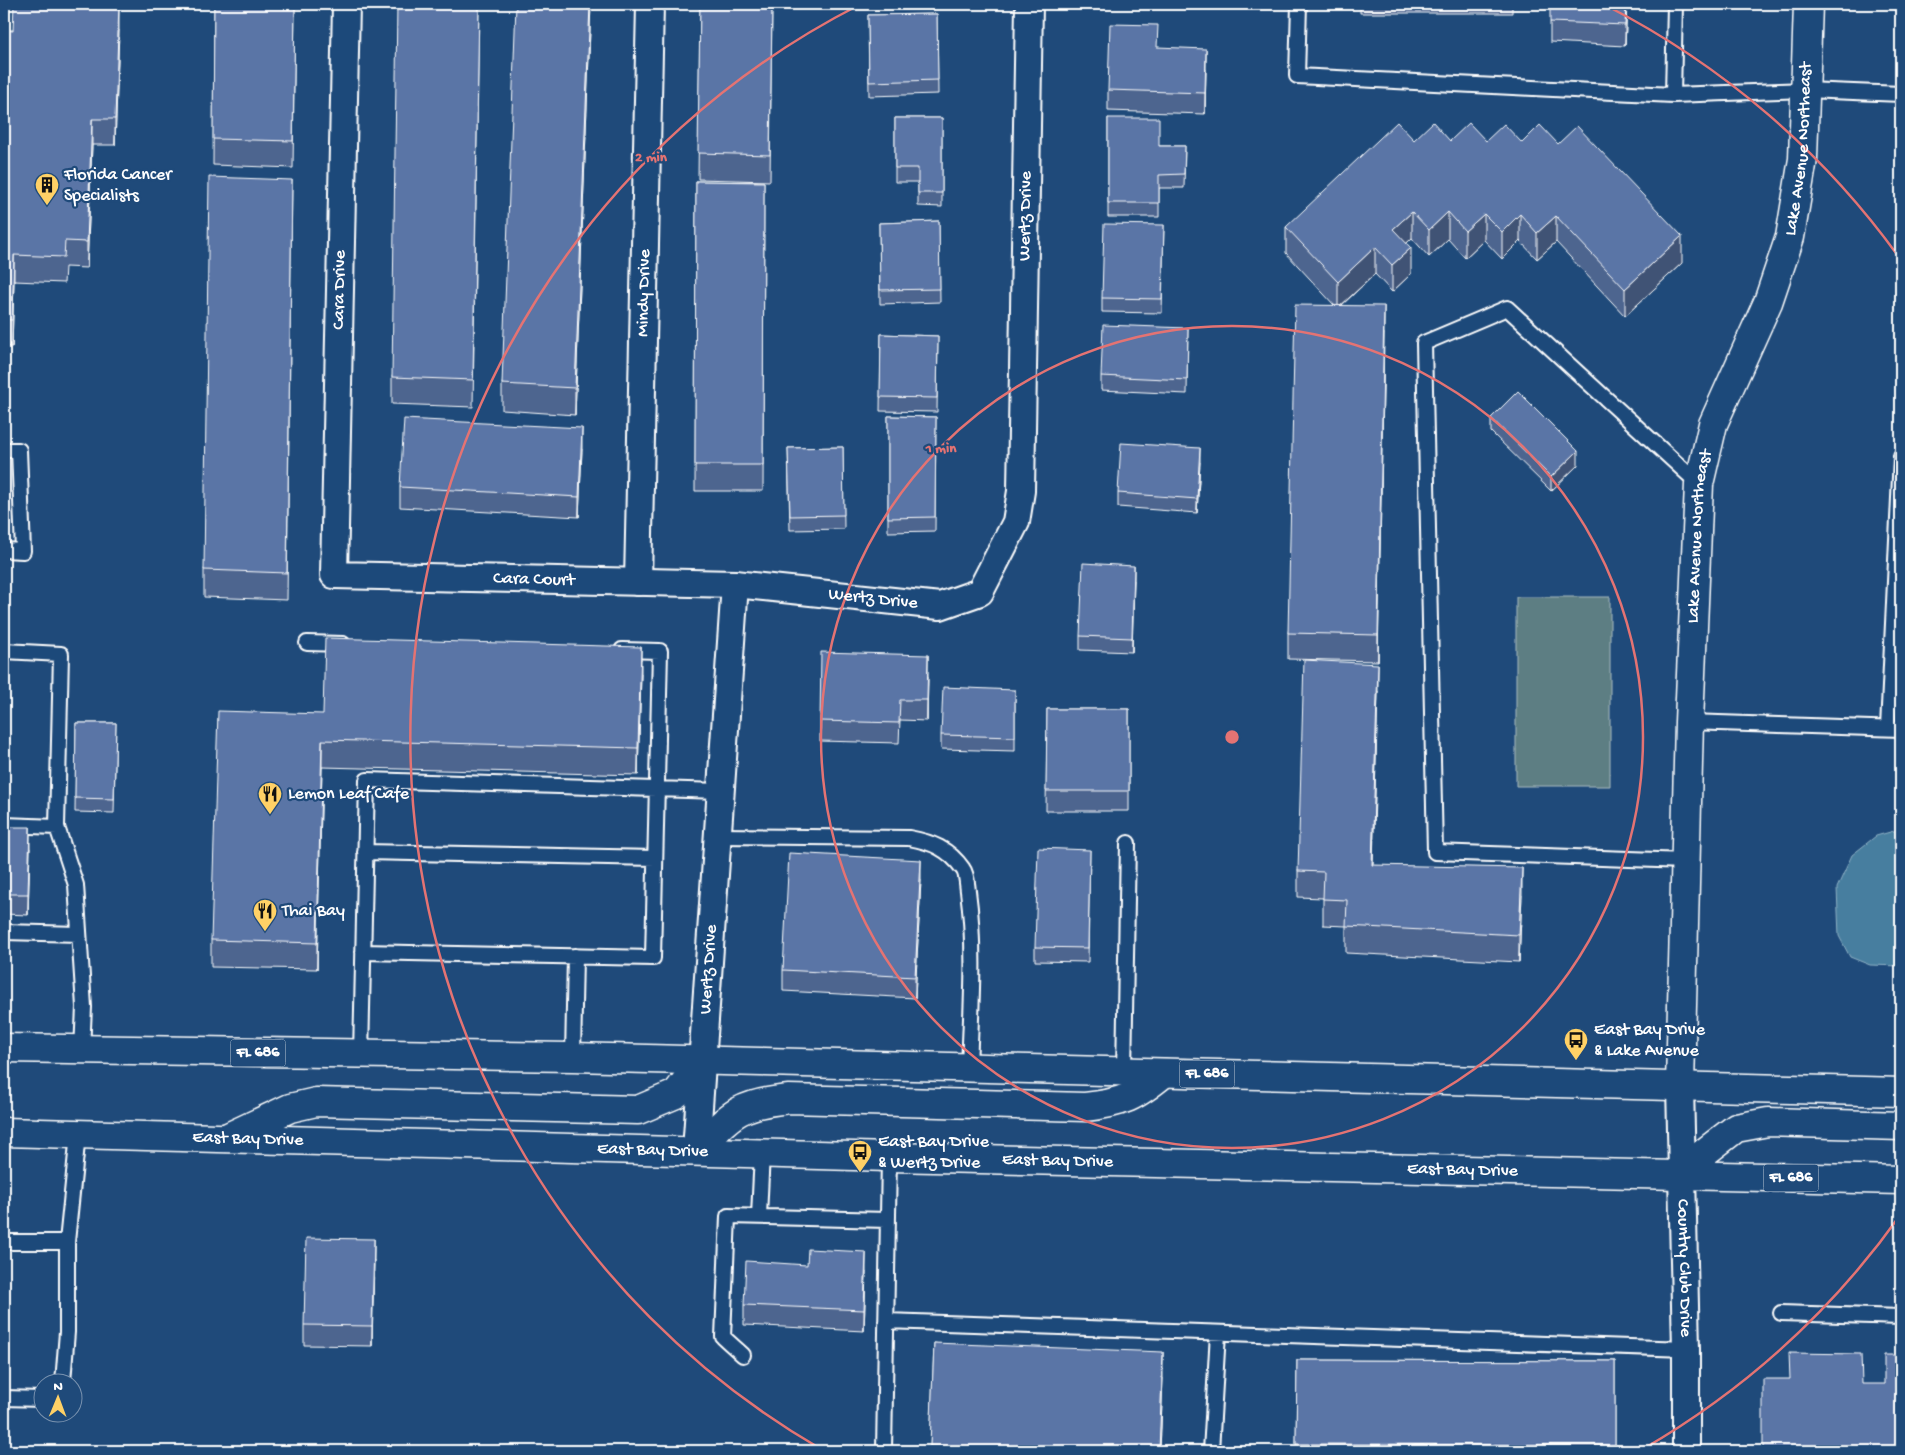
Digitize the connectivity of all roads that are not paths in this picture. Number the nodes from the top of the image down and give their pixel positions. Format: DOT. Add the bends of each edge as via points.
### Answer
graph roads {
  1 [pos="346,4"];
  2 [pos="650,4"];
  3 [pos="1030,4"];
  4 [pos="1299,4"];
  5 [pos="1675,4"];
  6 [pos="1808,4"];
  7 [pos="1806,90"];
  8 [pos="1901,94"];
  9 [pos="1673,95"];
  10 [pos="4,450"];
  11 [pos="1901,456"];
  12 [pos="1699,484"];
  13 [pos="4,550"];
  14 [pos="334,576"];
  15 [pos="638,582"];
  16 [pos="735,584"];
  17 [pos="307,643"];
  18 [pos="356,644"];
  19 [pos="611,650"];
  20 [pos="4,651"];
  21 [pos="1689,722"];
  22 [pos="1895,729"];
  23 [pos="657,787"];
  24 [pos="720,790"];
  25 [pos="4,825"];
  26 [pos="57,827"];
  27 [pos="717,836"];
  28 [pos="1128,843"];
  29 [pos="366,852"];
  30 [pos="655,858"];
  31 [pos="1685,862"];
  32 [pos="4,932"];
  33 [pos="79,934"];
  34 [pos="363,952"];
  35 [pos="574,956"];
  36 [pos="4,1048"];
  37 [pos="82,1050"];
  38 [pos="361,1055"];
  39 [pos="573,1057"];
  40 [pos="702,1061"];
  41 [pos="969,1068"];
  42 [pos="1124,1072"];
  43 [pos="1164,1073"];
  44 [pos="1680,1086"];
  45 [pos="1901,1092"];
  46 [pos="1901,1126"];
  47 [pos="4,1132"];
  48 [pos="78,1134"];
  49 [pos="226,1138"];
  50 [pos="696,1150"];
  51 [pos="762,1153"];
  52 [pos="889,1157"];
  53 [pos="1681,1175"];
  54 [pos="1901,1180"];
  55 [pos="759,1216"];
  56 [pos="888,1220"];
  57 [pos="4,1242"];
  58 [pos="67,1242"];
  59 [pos="1780,1313"];
  60 [pos="1901,1316"];
  61 [pos="886,1321"];
  62 [pos="1218,1333"];
  63 [pos="1686,1349"];
  64 [pos="742,1355"];
  65 [pos="64,1372"];
  66 [pos="4,1398"];
  67 [pos="32,1399"];
  68 [pos="884,1451"];
  69 [pos="1211,1451"];
  70 [pos="1686,1451"];
  1 -- 14 [label="street, Cara Drive"];
  2 -- 15 [label="street, Mindy Drive"];
  3 -- 16 [label="street, Wertz Drive" via="1021,491 1016,522 980,592 940,606"];
  4 -- 9 [label="lane" via="1297,76"];
  5 -- 9 [label="lane"];
  6 -- 7 [label="main road, Lake Avenue Northeast"];
  7 -- 8 [label="lane"];
  7 -- 9 [label="lane"];
  7 -- 12 [label="main road, Lake Avenue Northeast" via="1803,159 1790,237 1768,302 1713,424"];
  10 -- 13 [label="lane" via="20,450 23,551"];
  11 -- 22 [label="lane"];
  12 -- 21 [label="main road, Lake Avenue Northeast"];
  12 -- 31 [label="lane" via="1507,308 1424,343 1435,852"];
  14 -- 15 [label="street, Cara Court"];
  15 -- 16 [label="street, Cara Court"];
  16 -- 24 [label="street, Wertz Drive"];
  17 -- 18 [label="lane"];
  19 -- 23 [label="lane" via="660,651"];
  20 -- 26 [label="lane" via="61,654"];
  21 -- 22 [label="lane"];
  21 -- 31 [label="main road, Lake Avenue Northeast"];
  23 -- 24 [label="lane"];
  23 -- 29 [label="lane" via="367,780"];
  23 -- 30 [label="lane"];
  24 -- 27 [label="street, Wertz Drive"];
  25 -- 26 [label="lane"];
  26 -- 33 [label="lane" via="76,885"];
  27 -- 40 [label="street, Wertz Drive"];
  27 -- 41 [label="lane" via="909,838 927,841 947,850 964,870 970,906 973,945"];
  28 -- 42 [label="lane"];
  29 -- 30 [label="lane"];
  29 -- 34 [label="lane"];
  30 -- 35 [label="lane" via="653,958"];
  31 -- 44 [label="main road, Lake Avenue Northeast"];
  32 -- 33 [label="lane"];
  33 -- 37 [label="lane" via="84,1007"];
  34 -- 35 [label="lane"];
  34 -- 38 [label="lane"];
  35 -- 39 [label="lane"];
  36 -- 37 [label="main road, FL 686"];
  37 -- 38 [label="main road, FL 686"];
  38 -- 39 [label="main road, FL 686"];
  39 -- 40 [label="main road, FL 686"];
  40 -- 41 [label="main road, FL 686"];
  40 -- 49 [label="main road" via="676,1094 638,1110 316,1102 283,1111"];
  40 -- 50 [label="street, Wertz Drive"];
  41 -- 42 [label="main road, FL 686"];
  42 -- 43 [label="main road, FL 686"];
  43 -- 44 [label="main road, FL 686"];
  43 -- 50 [label="main road" via="1133,1097 1085,1107 764,1101 741,1108"];
  44 -- 45 [label="main road, FL 686"];
  44 -- 53 [label="street, Country Club Drive"];
  46 -- 53 [label="main road" via="1768,1122 1736,1128"];
  47 -- 48 [label="main road, East Bay Drive / FL 686"];
  48 -- 49 [label="main road, East Bay Drive / FL 686"];
  48 -- 58 [label="lane"];
  49 -- 50 [label="main road, East Bay Drive / FL 686"];
  50 -- 51 [label="main road, East Bay Drive / FL 686"];
  51 -- 52 [label="main road, East Bay Drive / FL 686"];
  51 -- 55 [label="lane"];
  52 -- 53 [label="main road, East Bay Drive / FL 686"];
  52 -- 56 [label="lane"];
  53 -- 54 [label="main road, East Bay Drive / FL 686"];
  53 -- 63 [label="street, Country Club Drive"];
  55 -- 56 [label="lane"];
  55 -- 64 [label="lane" via="728,1216 723,1337"];
  56 -- 61 [label="lane"];
  57 -- 58 [label="lane"];
  58 -- 65 [label="lane"];
  59 -- 60 [label="lane"];
  61 -- 62 [label="lane"];
  61 -- 68 [label="lane"];
  62 -- 63 [label="lane"];
  62 -- 69 [label="lane"];
  63 -- 70 [label="street, Country Club Drive"];
  66 -- 67 [label="lane"];
}
